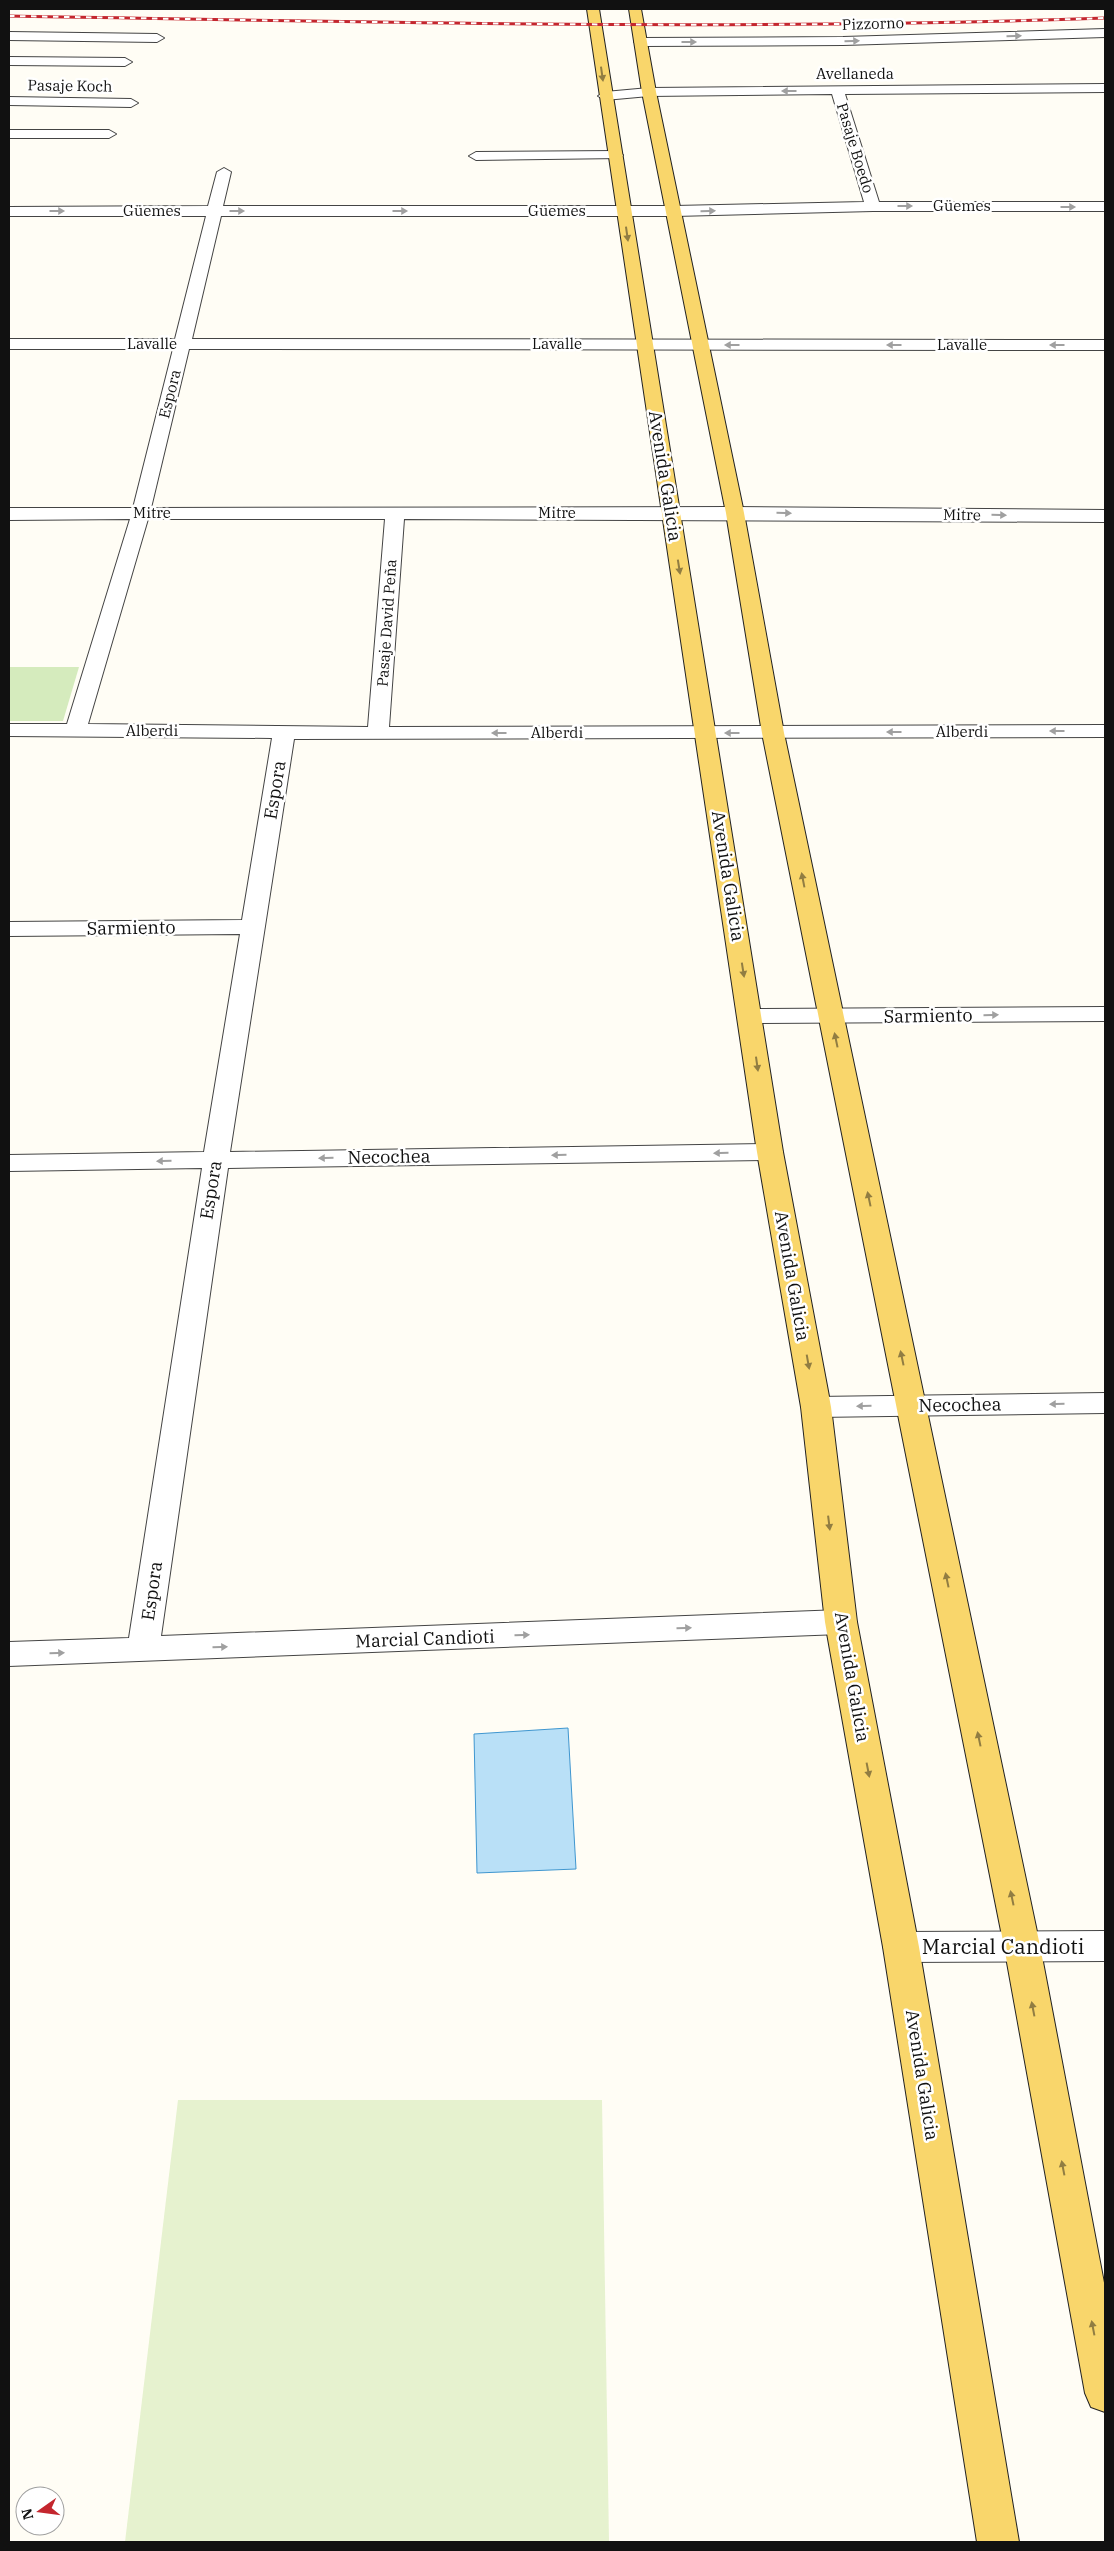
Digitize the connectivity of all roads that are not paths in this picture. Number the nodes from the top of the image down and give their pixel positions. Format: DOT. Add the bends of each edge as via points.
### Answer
graph roads {
  1 [pos="593,9"];
  2 [pos="635,9"];
  3 [pos="1105,33"];
  4 [pos="9,36"];
  5 [pos="158,38"];
  6 [pos="640,42"];
  7 [pos="9,61"];
  8 [pos="125,62"];
  9 [pos="1105,88"];
  10 [pos="837,90"];
  11 [pos="649,92"];
  12 [pos="605,96"];
  13 [pos="9,101"];
  14 [pos="131,103"];
  15 [pos="9,134"];
  16 [pos="109,134"];
  17 [pos="616,155"];
  18 [pos="476,156"];
  19 [pos="224,172"];
  20 [pos="873,206"];
  21 [pos="1105,206"];
  22 [pos="9,211"];
  23 [pos="216,211"];
  24 [pos="624,211"];
  25 [pos="675,211"];
  26 [pos="9,344"];
  27 [pos="183,344"];
  28 [pos="643,345"];
  29 [pos="702,345"];
  30 [pos="1105,345"];
  31 [pos="141,513"];
  32 [pos="671,513"];
  33 [pos="735,513"];
  34 [pos="9,514"];
  35 [pos="395,514"];
  36 [pos="1105,516"];
  37 [pos="9,730"];
  38 [pos="76,730"];
  39 [pos="1105,731"];
  40 [pos="284,732"];
  41 [pos="378,733"];
  42 [pos="706,733"];
  43 [pos="773,733"];
  44 [pos="254,927"];
  45 [pos="9,930"];
  46 [pos="1105,1014"];
  47 [pos="750,1016"];
  48 [pos="831,1016"];
  49 [pos="770,1152"];
  50 [pos="216,1160"];
  51 [pos="9,1163"];
  52 [pos="1105,1403"];
  53 [pos="912,1406"];
  54 [pos="816,1407"];
  55 [pos="841,1622"];
  56 [pos="143,1650"];
  57 [pos="9,1654"];
  58 [pos="1022,1946"];
  59 [pos="1105,1946"];
  60 [pos="902,1947"];
  61 [pos="1105,2393"];
  62 [pos="998,2542"];
  1 -- 12 [label="main road, Avenida Galicia, one-way"];
  2 -- 6 [label="main road"];
  6 -- 3 [label="street, Pizzorno, one-way" via="843,41"];
  4 -- 5 [label="street"];
  6 -- 11 [label="main road"];
  7 -- 8 [label="street"];
  9 -- 10 [label="street, Avellaneda"];
  10 -- 11 [label="street, Avellaneda, one-way"];
  10 -- 20 [label="street, Pasaje Boedo"];
  11 -- 12 [label="street, Avellaneda"];
  11 -- 25 [label="main road"];
  12 -- 17 [label="main road, Avenida Galicia"];
  13 -- 14 [label="street, Pasaje Koch"];
  15 -- 16 [label="street"];
  17 -- 18 [label="street"];
  17 -- 24 [label="main road, Avenida Galicia"];
  19 -- 23 [label="street, Espora"];
  20 -- 21 [label="street, Güemes, one-way"];
  25 -- 20 [label="street, Güemes, one-way"];
  22 -- 23 [label="street, Güemes, one-way"];
  23 -- 24 [label="street, Güemes, one-way"];
  23 -- 27 [label="street, Espora"];
  24 -- 25 [label="street, Güemes"];
  24 -- 28 [label="main road, Avenida Galicia, one-way"];
  25 -- 29 [label="main road"];
  26 -- 27 [label="street, Lavalle"];
  27 -- 28 [label="street, Lavalle"];
  27 -- 31 [label="street, Espora"];
  28 -- 29 [label="street, Lavalle"];
  28 -- 32 [label="main road, Avenida Galicia"];
  30 -- 29 [label="street, Lavalle, one-way"];
  29 -- 33 [label="main road"];
  31 -- 34 [label="street, Mitre"];
  31 -- 35 [label="street, Mitre"];
  31 -- 38 [label="street, Espora"];
  32 -- 33 [label="street, Mitre"];
  32 -- 35 [label="street, Mitre"];
  32 -- 42 [label="main road, Avenida Galicia, one-way"];
  33 -- 36 [label="street, Mitre, one-way"];
  33 -- 43 [label="main road"];
  35 -- 41 [label="street, Pasaje David Peña"];
  37 -- 38 [label="street, Alberdi"];
  38 -- 40 [label="street, Alberdi"];
  39 -- 43 [label="street, Alberdi, one-way"];
  40 -- 41 [label="street, Alberdi"];
  40 -- 44 [label="street, Espora"];
  42 -- 41 [label="street, Alberdi, one-way"];
  43 -- 42 [label="street, Alberdi, one-way"];
  42 -- 47 [label="main road, Avenida Galicia, one-way"];
  48 -- 43 [label="main road, one-way"];
  44 -- 45 [label="street, Sarmiento"];
  44 -- 50 [label="street, Espora"];
  48 -- 46 [label="street, Sarmiento, one-way"];
  47 -- 48 [label="street, Sarmiento"];
  47 -- 49 [label="main road, Avenida Galicia, one-way"];
  53 -- 48 [label="main road, one-way"];
  49 -- 50 [label="street, Necochea, one-way"];
  49 -- 54 [label="main road, Avenida Galicia, one-way"];
  50 -- 51 [label="street, Necochea, one-way"];
  50 -- 56 [label="street, Espora"];
  52 -- 53 [label="street, Necochea, one-way"];
  53 -- 54 [label="street, Necochea, one-way"];
  58 -- 53 [label="main road, one-way"];
  54 -- 55 [label="main road, Avenida Galicia, one-way"];
  56 -- 55 [label="street, Marcial Candioti, one-way"];
  55 -- 60 [label="main road, Avenida Galicia, one-way"];
  57 -- 56 [label="street, Marcial Candioti, one-way"];
  58 -- 59 [label="street, Marcial Candioti"];
  58 -- 60 [label="street, Marcial Candioti"];
  61 -- 58 [label="main road, one-way"];
  60 -- 62 [label="main road, Avenida Galicia"];
}
